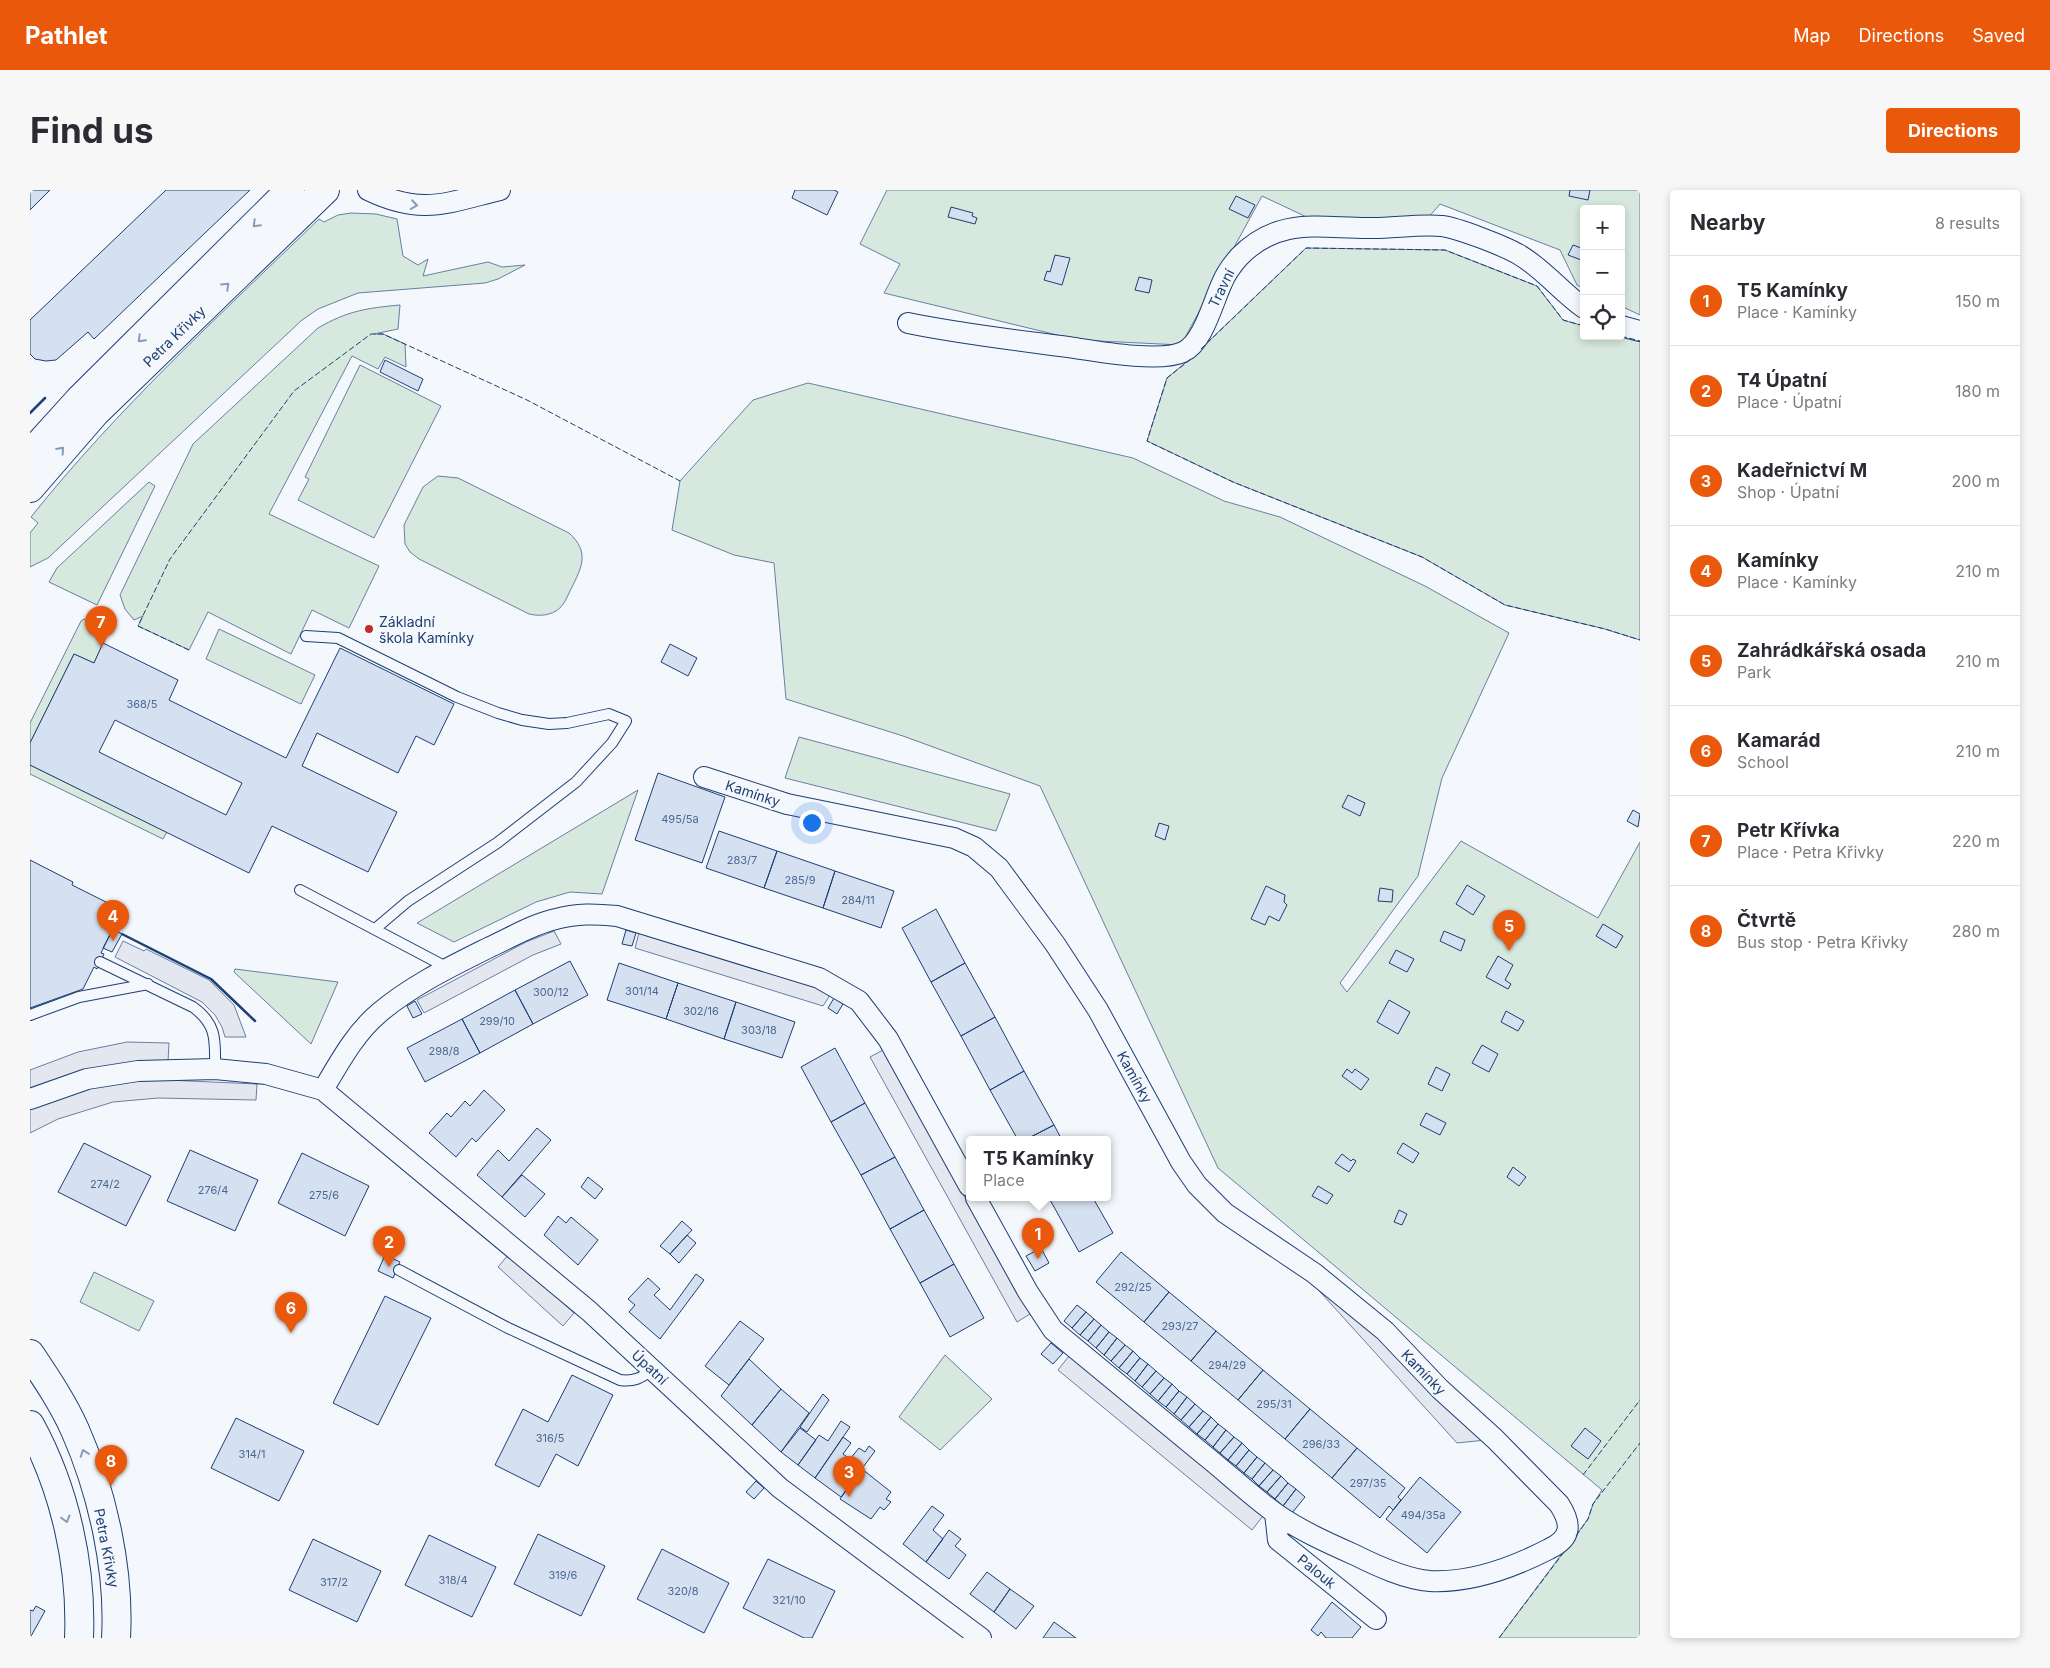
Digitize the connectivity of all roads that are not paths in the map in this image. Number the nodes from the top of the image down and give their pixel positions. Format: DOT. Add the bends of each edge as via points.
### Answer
graph roads {
  1 [pos="290,190"];
  2 [pos="325,190"];
  3 [pos="368,190"];
  4 [pos="500,190"];
  5 [pos="1580,304"];
  6 [pos="908,323"];
  7 [pos="1625,327"];
  8 [pos="1640,331"];
  9 [pos="30,454"];
  10 [pos="30,488"];
  11 [pos="306,636"];
  12 [pos="704,777"];
  13 [pos="300,890"];
  14 [pos="375,929"];
  15 [pos="100,962"];
  16 [pos="448,968"];
  17 [pos="148,984"];
  18 [pos="30,1015"];
  19 [pos="215,1069"];
  20 [pos="323,1090"];
  21 [pos="30,1099"];
  22 [pos="966,1181"];
  23 [pos="978,1201"];
  24 [pos="399,1270"];
  25 [pos="30,1354"];
  26 [pos="652,1370"];
  27 [pos="30,1425"];
  28 [pos="1275,1513"];
  29 [pos="1376,1619"];
  30 [pos="79,1638"];
  31 [pos="116,1638"];
  32 [pos="981,1638"];
  1 -- 9 [label="street, Petra Křivky, one-way" via="79,400"];
  10 -- 2 [label="street, Petra Křivky, one-way" via="95,413"];
  3 -- 4 [label="street, one-way" via="400,203 426,206"];
  5 -- 6 [label="street, Travní" via="1518,254 1454,228 1308,226 1281,230 1248,248 1222,280 1194,344 1173,356 1103,352 949,332"];
  7 -- 8 [label="street"];
  11 -- 14 [label="lane" via="338,638 457,697 522,720 567,723 609,714 626,721 612,743 576,782 497,843 408,901"];
  12 -- 28 [label="street, Kamínky" via="787,804 954,838 974,847 999,868 1098,1010 1181,1162 1197,1185 1224,1213 1314,1273 1385,1331 1440,1389 1544,1486 1566,1514 1569,1528 1558,1545 1537,1556 1496,1571 1428,1581 1371,1563"];
  13 -- 14 [label="lane"];
  14 -- 16 [label="lane"];
  15 -- 17 [label="lane"];
  16 -- 20 [label="street" via="378,1013 359,1033"];
  16 -- 22 [label="street" via="529,928 584,913 617,916 819,978 859,1001 873,1018 888,1039"];
  17 -- 18 [label="lane" via="79,997"];
  17 -- 19 [label="lane" via="193,1007 210,1022 215,1044"];
  19 -- 20 [label="street" via="266,1074"];
  19 -- 21 [label="street" via="138,1071 87,1079"];
  20 -- 26 [label="street, Úpatní" via="589,1311"];
  23 -- 28 [label="street, Kamínky" via="1052,1330"];
  24 -- 26 [label="lane" via="508,1328 620,1380 641,1379"];
  31 -- 25 [label="street, Petra Křivky, one-way" via="114,1571 89,1467 66,1412"];
  26 -- 32 [label="street, Úpatní" via="780,1488"];
  27 -- 30 [label="street, one-way" via="55,1481 71,1542 79,1592"];
  28 -- 29 [label="street, Palouk" via="1278,1540"];
}
